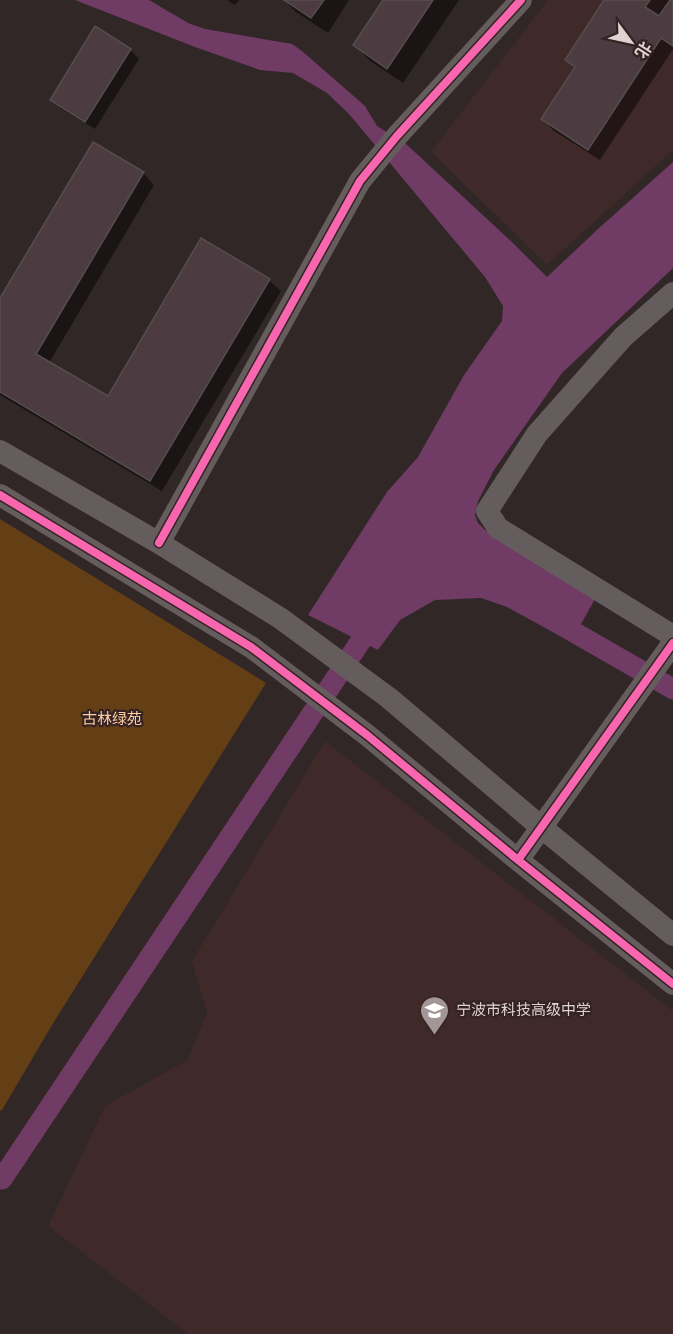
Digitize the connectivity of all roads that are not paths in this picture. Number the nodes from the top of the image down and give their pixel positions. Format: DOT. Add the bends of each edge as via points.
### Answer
graph roads {
  1 [pos="521,0"];
  2 [pos="673,293"];
  3 [pos="0,451"];
  4 [pos="0,495"];
  5 [pos="159,543"];
  6 [pos="673,636"];
  7 [pos="673,643"];
  8 [pos="541,827"];
  9 [pos="518,860"];
  10 [pos="673,935"];
  11 [pos="673,984"];
  1 -- 5 [label="street" via="360,181"];
  2 -- 6 [label="street" via="623,337 537,434 487,511 498,528"];
  3 -- 5 [label="street"];
  4 -- 9 [label="street" via="251,646 367,735"];
  5 -- 8 [label="street" via="280,618 389,698"];
  7 -- 8 [label="street"];
  8 -- 9 [label="street"];
  8 -- 10 [label="street"];
  9 -- 11 [label="street"];
}
